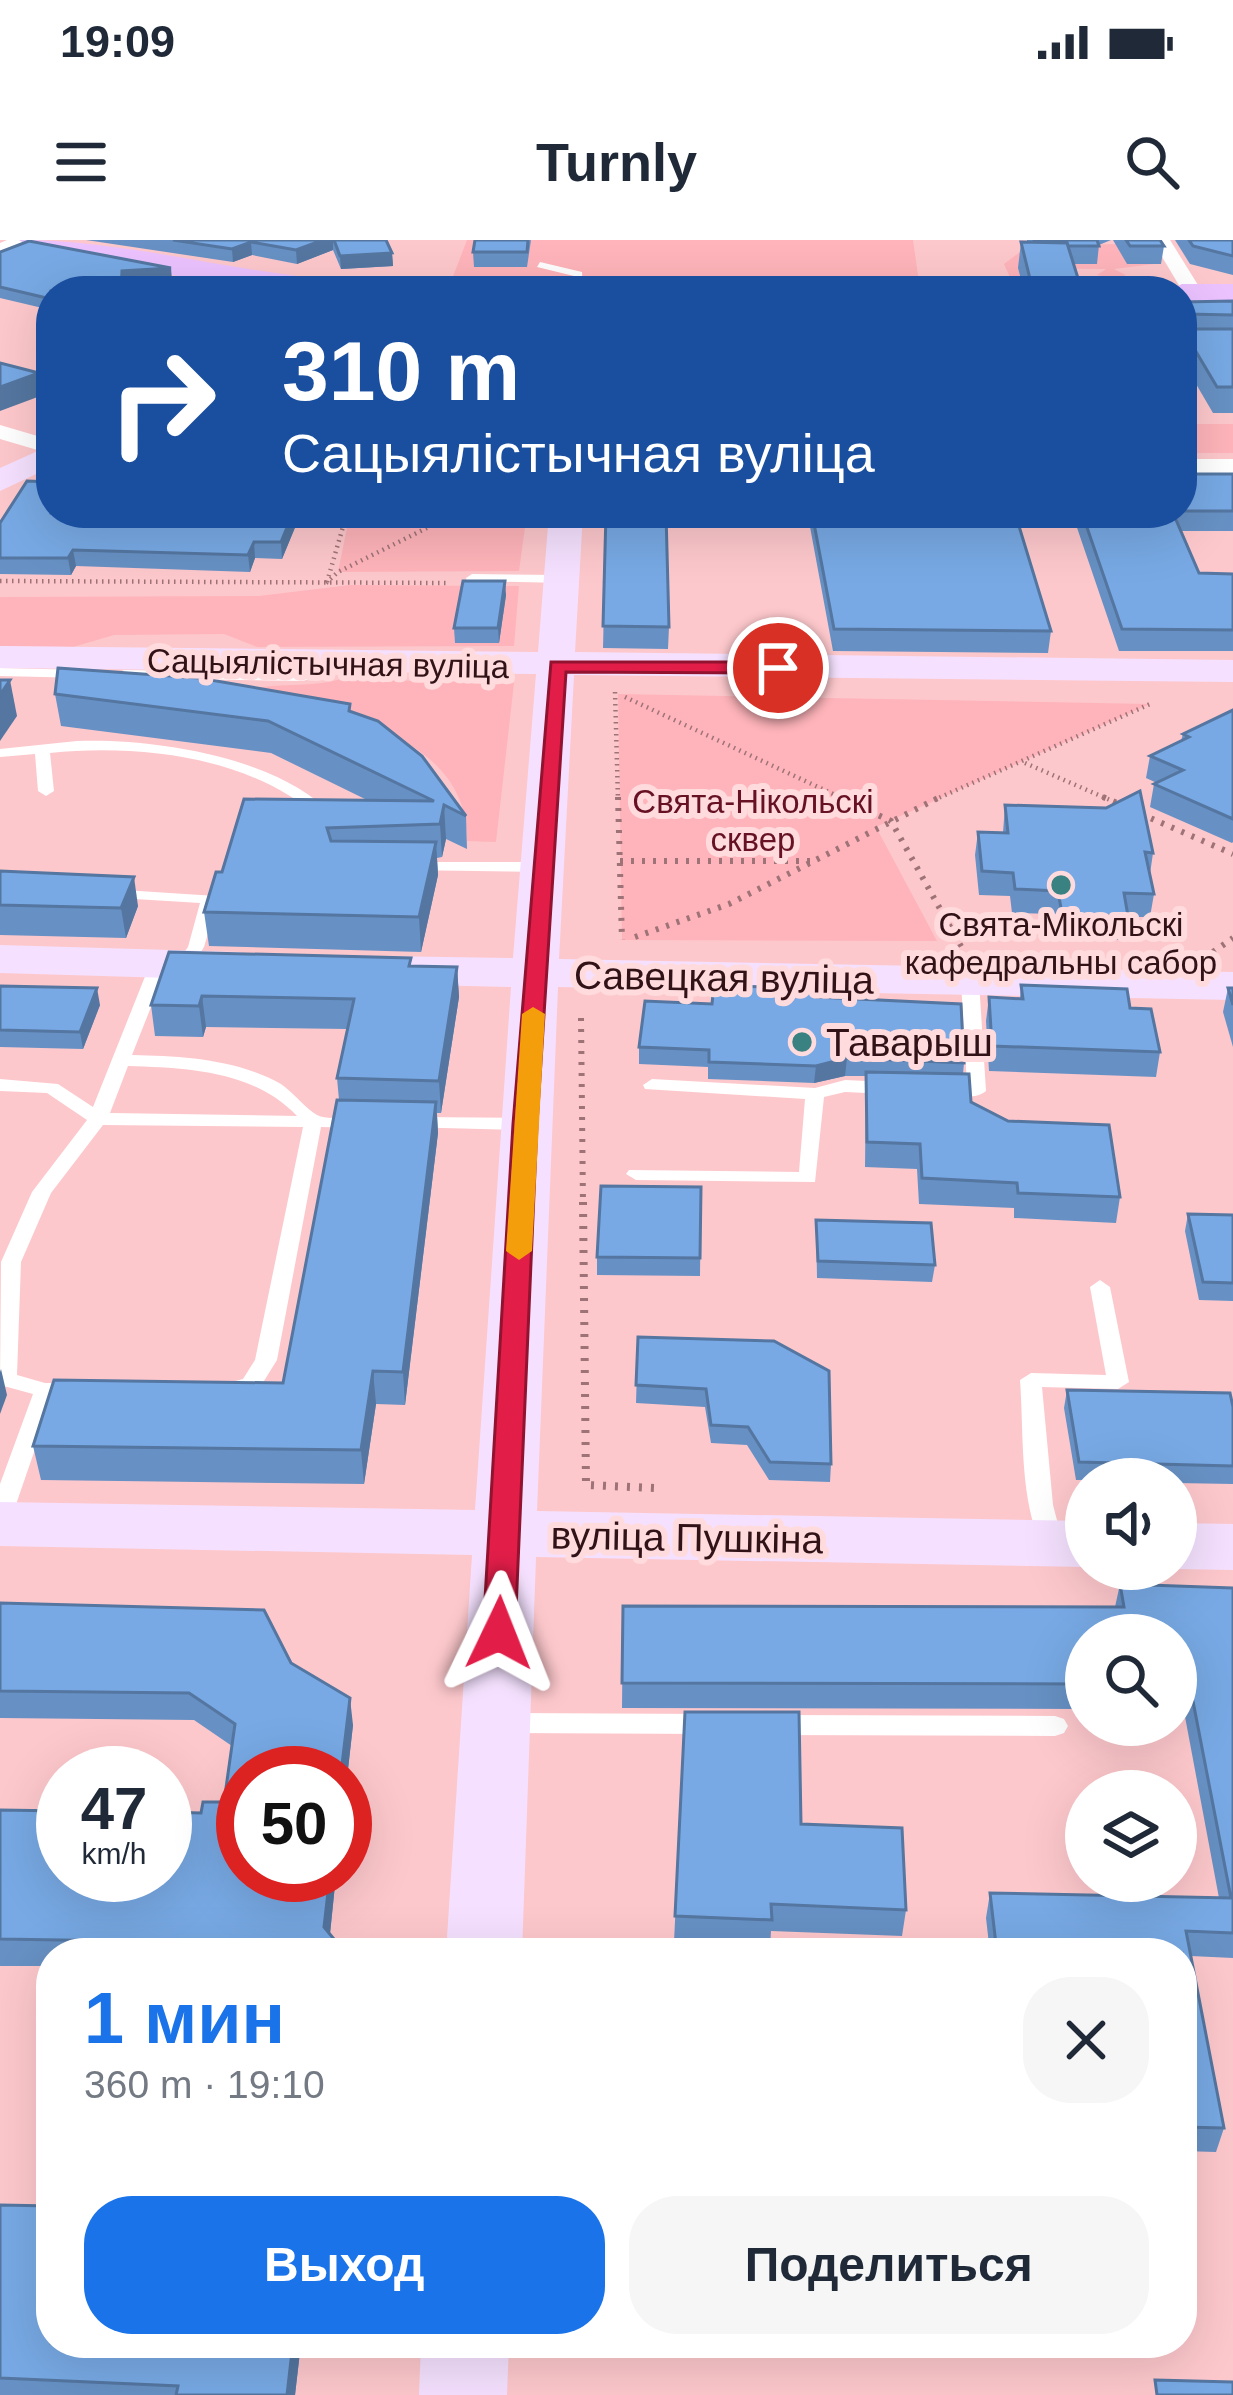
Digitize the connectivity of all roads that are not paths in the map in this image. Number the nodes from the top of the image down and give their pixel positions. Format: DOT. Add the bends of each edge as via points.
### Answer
graph roads {
  1 [pos="24,240"];
  2 [pos="34,240"];
  3 [pos="1161,240"];
  4 [pos="0,249"];
  5 [pos="540,266"];
  6 [pos="226,276"];
  7 [pos="580,276"];
  8 [pos="1179,276"];
  9 [pos="1197,293"];
  10 [pos="1233,293"];
  11 [pos="0,432"];
  12 [pos="36,445"];
  13 [pos="36,459"];
  14 [pos="1197,466"];
  15 [pos="1233,466"];
  16 [pos="0,481"];
  17 [pos="565,528"];
  18 [pos="562,579"];
  19 [pos="468,581"];
  20 [pos="0,657"];
  21 [pos="343,664"];
  22 [pos="558,666"];
  23 [pos="1233,670"];
  24 [pos="0,673"];
  25 [pos="42,750"];
  26 [pos="0,753"];
  27 [pos="46,790"];
  28 [pos="332,826"];
  29 [pos="403,867"];
  30 [pos="544,867"];
  31 [pos="86,894"];
  32 [pos="0,958"];
  33 [pos="172,964"];
  34 [pos="275,967"];
  35 [pos="343,969"];
  36 [pos="969,971"];
  37 [pos="536,974"];
  38 [pos="1233,986"];
  39 [pos="121,1060"];
  40 [pos="0,1085"];
  41 [pos="652,1085"];
  42 [pos="911,1088"];
  43 [pos="933,1089"];
  44 [pos="815,1094"];
  45 [pos="98,1119"];
  46 [pos="313,1121"];
  47 [pos="376,1122"];
  48 [pos="398,1123"];
  49 [pos="525,1124"];
  50 [pos="636,1174"];
  51 [pos="1100,1287"];
  52 [pos="3,1379"];
  53 [pos="45,1390"];
  54 [pos="108,1391"];
  55 [pos="214,1393"];
  56 [pos="0,1520"];
  57 [pos="503,1533"];
  58 [pos="1065,1540"];
  59 [pos="1065,1544"];
  60 [pos="1197,1546"];
  61 [pos="1233,1547"];
  62 [pos="495,1723"];
  63 [pos="1055,1726"];
  64 [pos="485,1938"];
  65 [pos="464,2358"];
  66 [pos="463,2395"];
  1 -- 4 [label="street"];
  2 -- 6 [label="main road"];
  3 -- 8 [label="street"];
  5 -- 7 [label="lane"];
  9 -- 10 [label="main road"];
  11 -- 12 [label="street"];
  13 -- 16 [label="main road"];
  14 -- 15 [label="street"];
  17 -- 18 [label="main road"];
  18 -- 19 [label="lane"];
  18 -- 22 [label="main road"];
  20 -- 21 [label="main road, Сацыялістычная вуліца"];
  21 -- 22 [label="main road, Сацыялістычная вуліца"];
  21 -- 24 [label="lane" via="303,677"];
  22 -- 23 [label="main road, Сацыялістычная вуліца"];
  22 -- 30 [label="main road"];
  25 -- 26 [label="lane"];
  25 -- 27 [label="lane"];
  25 -- 28 [label="lane" via="120,745 269,778 321,810"];
  29 -- 30 [label="lane"];
  30 -- 37 [label="main road"];
  31 -- 33 [label="lane" via="210,899 196,947"];
  32 -- 33 [label="main road"];
  33 -- 34 [label="main road"];
  33 -- 39 [label="lane"];
  35 -- 37 [label="main road, Савецкая вуліца"];
  36 -- 37 [label="main road, Савецкая вуліца"];
  36 -- 38 [label="main road, Савецкая вуліца"];
  36 -- 43 [label="lane" via="977,1091"];
  37 -- 49 [label="main road"];
  39 -- 45 [label="lane"];
  39 -- 46 [label="lane" via="206,1063 296,1100"];
  40 -- 45 [label="lane" via="51,1088"];
  41 -- 44 [label="lane"];
  42 -- 44 [label="lane" via="845,1086"];
  44 -- 50 [label="lane" via="808,1178"];
  45 -- 46 [label="lane"];
  45 -- 52 [label="lane" via="42,1192 11,1262"];
  46 -- 47 [label="lane"];
  46 -- 55 [label="lane" via="266,1360 251,1384"];
  48 -- 49 [label="lane"];
  49 -- 57 [label="main road"];
  51 -- 58 [label="lane" via="1118,1382 1031,1380 1041,1505"];
  52 -- 53 [label="lane"];
  53 -- 54 [label="lane"];
  53 -- 56 [label="lane"];
  56 -- 57 [label="main road, вуліца Пушкіна"];
  57 -- 59 [label="main road, вуліца Пушкіна"];
  57 -- 62 [label="main road"];
  60 -- 61 [label="main road"];
  62 -- 63 [label="lane"];
  62 -- 64 [label="main road"];
  65 -- 66 [label="main road"];
}
